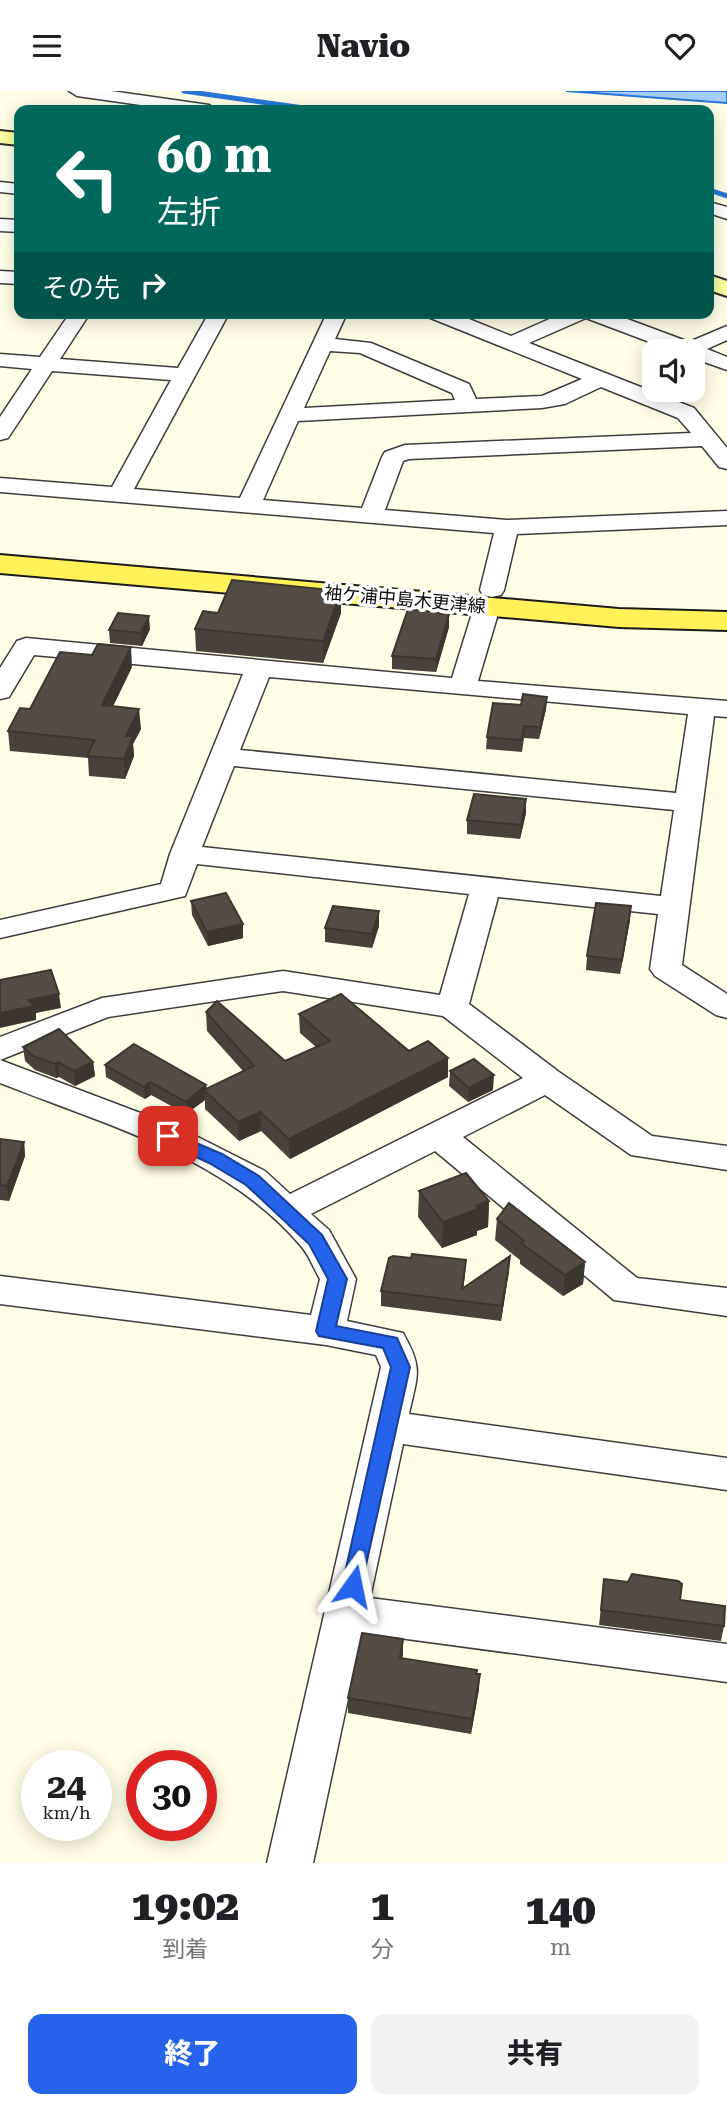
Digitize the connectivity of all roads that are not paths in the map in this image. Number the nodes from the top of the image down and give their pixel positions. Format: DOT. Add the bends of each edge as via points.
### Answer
graph roads {
  1 [pos="76,91"];
  2 [pos="174,105"];
  3 [pos="76,319"];
  4 [pos="216,319"];
  5 [pos="334,319"];
  6 [pos="451,319"];
  7 [pos="567,319"];
  8 [pos="608,319"];
  9 [pos="727,332"];
  10 [pos="660,339"];
  11 [pos="705,342"];
  12 [pos="513,343"];
  13 [pos="323,344"];
  14 [pos="705,356"];
  15 [pos="0,360"];
  16 [pos="46,364"];
  17 [pos="727,364"];
  18 [pos="183,375"];
  19 [pos="601,378"];
  20 [pos="469,407"];
  21 [pos="289,414"];
  22 [pos="0,433"];
  23 [pos="709,439"];
  24 [pos="727,462"];
  25 [pos="0,485"];
  26 [pos="119,495"];
  27 [pos="248,506"];
  28 [pos="370,517"];
  29 [pos="727,518"];
  30 [pos="508,527"];
  31 [pos="0,548"];
  32 [pos="0,563"];
  33 [pos="490,599"];
  34 [pos="727,606"];
  35 [pos="727,621"];
  36 [pos="259,668"];
  37 [pos="463,687"];
  38 [pos="0,691"];
  39 [pos="715,708"];
  40 [pos="224,757"];
  41 [pos="689,803"];
  42 [pos="185,854"];
  43 [pos="486,886"];
  44 [pos="675,907"];
  45 [pos="0,929"];
  46 [pos="452,1007"];
  47 [pos="727,1008"];
  48 [pos="0,1049"];
  49 [pos="0,1070"];
  50 [pos="547,1080"];
  51 [pos="439,1135"];
  52 [pos="727,1158"];
  53 [pos="287,1211"];
  54 [pos="0,1290"];
  55 [pos="727,1302"];
  56 [pos="326,1331"];
  57 [pos="387,1426"];
  58 [pos="727,1474"];
  59 [pos="347,1613"];
  60 [pos="727,1663"];
  61 [pos="290,1863"];
  1 -- 2 [label="street"];
  3 -- 16 [label="street"];
  4 -- 18 [label="street"];
  5 -- 13 [label="street"];
  6 -- 12 [label="street"];
  7 -- 12 [label="street"];
  8 -- 10 [label="street"];
  9 -- 11 [label="street"];
  12 -- 19 [label="street"];
  13 -- 20 [label="street" via="364,347 425,373 461,389"];
  13 -- 21 [label="street"];
  14 -- 17 [label="street"];
  15 -- 16 [label="street"];
  16 -- 18 [label="street"];
  16 -- 22 [label="street"];
  18 -- 26 [label="street"];
  19 -- 20 [label="street" via="550,401"];
  19 -- 23 [label="street" via="686,413"];
  20 -- 21 [label="street"];
  21 -- 27 [label="street"];
  23 -- 24 [label="street"];
  23 -- 28 [label="street" via="405,452 393,457"];
  25 -- 26 [label="street"];
  26 -- 27 [label="street"];
  27 -- 28 [label="street"];
  28 -- 30 [label="street"];
  29 -- 30 [label="street"];
  30 -- 33 [label="street"];
  31 -- 33 [label="main road, 袖ケ浦中島木更津線"];
  32 -- 33 [label="main road, 袖ケ浦中島木更津線"];
  33 -- 34 [label="main road, 袖ケ浦中島木更津線"];
  33 -- 35 [label="main road, 袖ケ浦中島木更津線" via="619,618"];
  33 -- 37 [label="street"];
  36 -- 37 [label="street"];
  36 -- 38 [label="street" via="26,646"];
  36 -- 40 [label="street"];
  37 -- 39 [label="street"];
  39 -- 41 [label="street"];
  40 -- 41 [label="street"];
  40 -- 42 [label="street"];
  41 -- 44 [label="street"];
  42 -- 43 [label="street"];
  42 -- 45 [label="street" via="174,890"];
  43 -- 44 [label="street"];
  43 -- 46 [label="street"];
  44 -- 47 [label="street" via="666,969"];
  46 -- 48 [label="street" via="283,981 102,1008"];
  46 -- 50 [label="street"];
  49 -- 53 [label="street" via="216,1159 253,1180"];
  50 -- 51 [label="street"];
  50 -- 52 [label="street" via="643,1147"];
  51 -- 53 [label="street"];
  51 -- 55 [label="street" via="626,1290"];
  53 -- 56 [label="street" via="316,1239 338,1279"];
  54 -- 56 [label="street"];
  56 -- 57 [label="street" via="390,1343 400,1367"];
  57 -- 58 [label="street"];
  57 -- 59 [label="street"];
  59 -- 60 [label="street"];
  59 -- 61 [label="street"];
}
